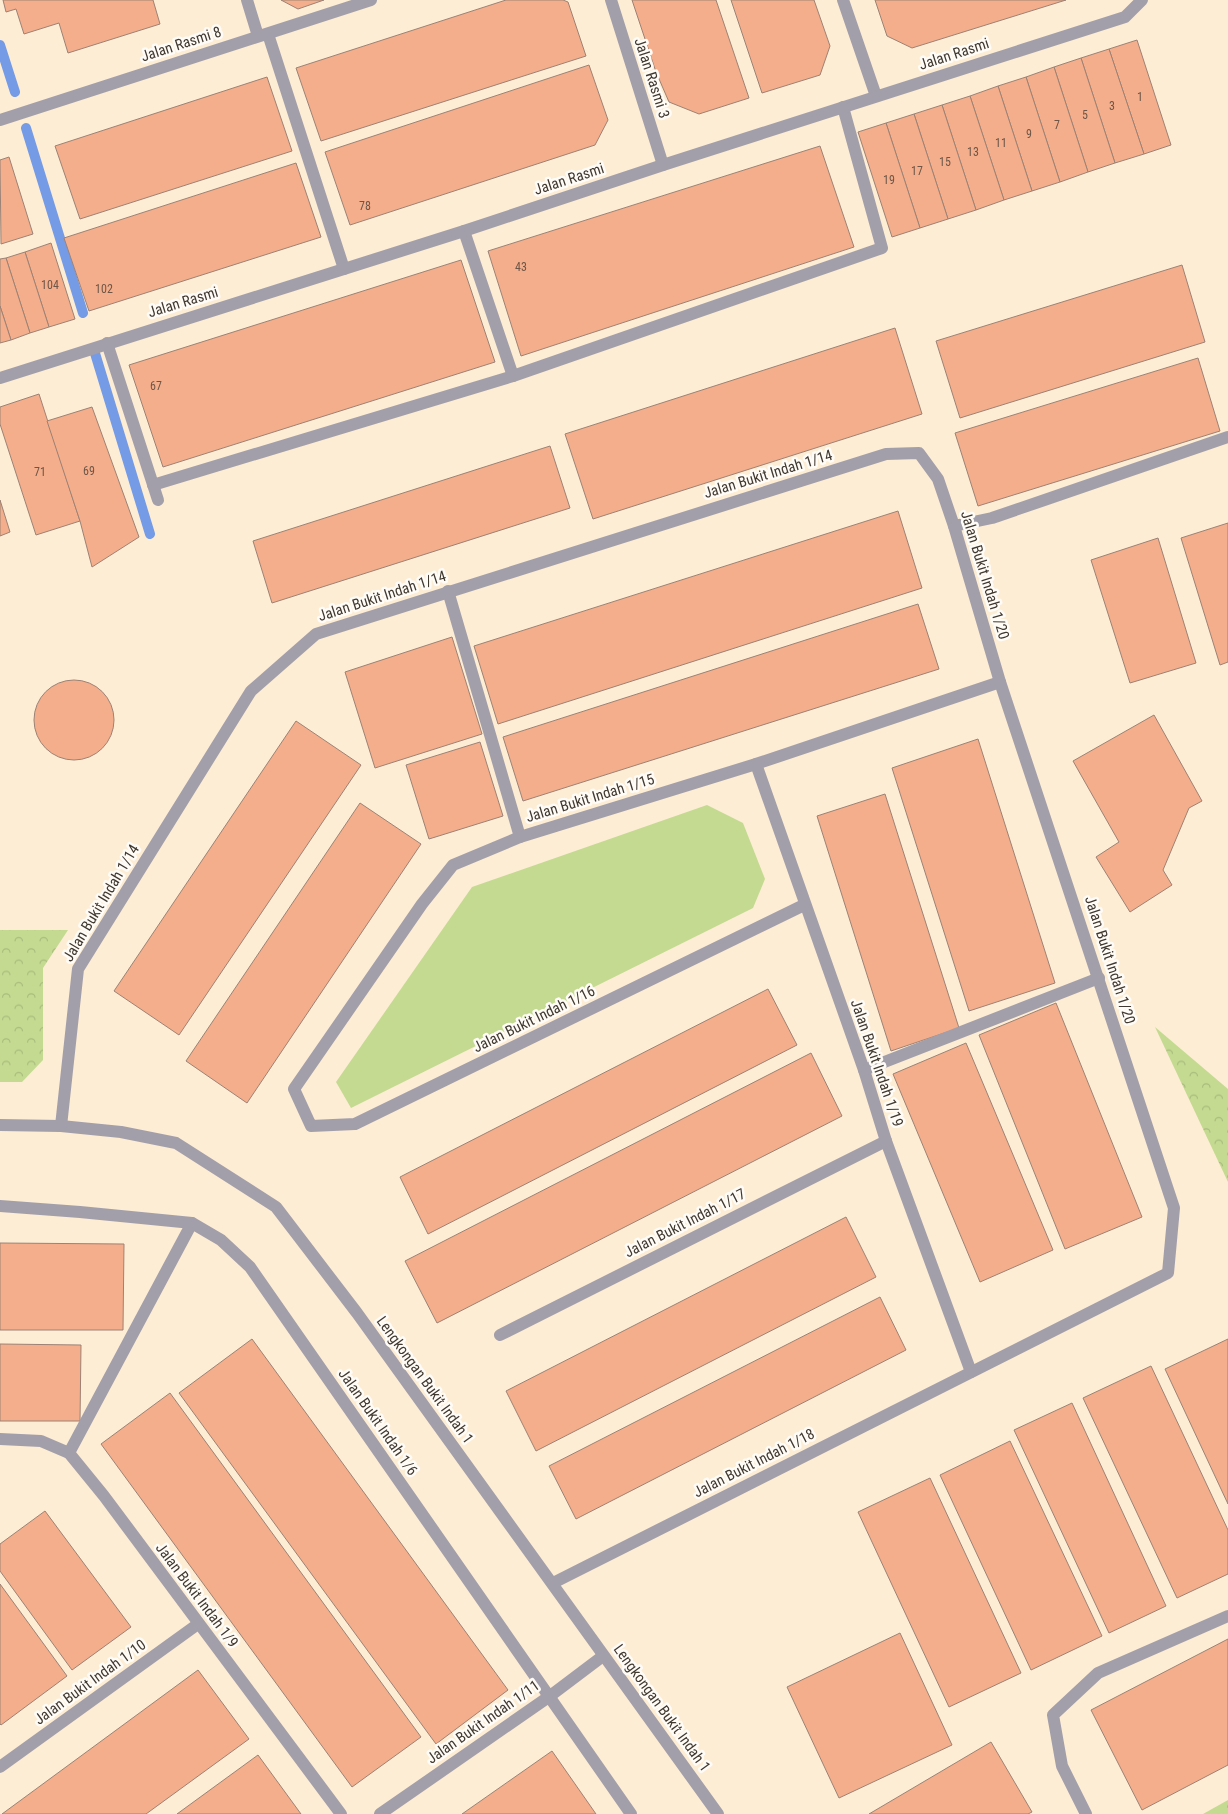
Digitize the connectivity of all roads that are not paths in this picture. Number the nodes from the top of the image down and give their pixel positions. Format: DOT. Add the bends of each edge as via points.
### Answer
graph roads {
  1 [pos="247,0"];
  2 [pos="372,0"];
  3 [pos="611,0"];
  4 [pos="844,0"];
  5 [pos="1142,0"];
  6 [pos="263,35"];
  7 [pos="876,96"];
  8 [pos="843,107"];
  9 [pos="0,120"];
  10 [pos="663,165"];
  11 [pos="464,231"];
  12 [pos="344,269"];
  13 [pos="108,343"];
  14 [pos="513,376"];
  15 [pos="0,378"];
  16 [pos="1228,437"];
  17 [pos="919,454"];
  18 [pos="153,485"];
  19 [pos="158,500"];
  20 [pos="954,526"];
  21 [pos="448,591"];
  22 [pos="1000,682"];
  23 [pos="756,764"];
  24 [pos="520,837"];
  25 [pos="804,905"];
  26 [pos="1099,978"];
  27 [pos="864,1070"];
  28 [pos="294,1088"];
  29 [pos="0,1125"];
  30 [pos="61,1126"];
  31 [pos="886,1140"];
  32 [pos="0,1206"];
  33 [pos="192,1223"];
  34 [pos="500,1335"];
  35 [pos="971,1372"];
  36 [pos="0,1439"];
  37 [pos="69,1453"];
  38 [pos="553,1583"];
  39 [pos="1228,1616"];
  40 [pos="198,1624"];
  41 [pos="603,1656"];
  42 [pos="550,1696"];
  43 [pos="0,1767"];
  44 [pos="341,1814"];
  45 [pos="380,1814"];
  46 [pos="631,1814"];
  47 [pos="718,1814"];
  48 [pos="1086,1814"];
  1 -- 6 [label="street"];
  2 -- 6 [label="street, Jalan Rasmi 8"];
  3 -- 10 [label="street, Jalan Rasmi 3"];
  4 -- 7 [label="street"];
  5 -- 7 [label="street, Jalan Rasmi" via="1124,17"];
  6 -- 9 [label="street, Jalan Rasmi 8"];
  6 -- 12 [label="street"];
  7 -- 8 [label="street, Jalan Rasmi"];
  8 -- 10 [label="street, Jalan Rasmi"];
  8 -- 14 [label="street" via="882,248"];
  10 -- 11 [label="street, Jalan Rasmi"];
  11 -- 12 [label="street, Jalan Rasmi"];
  11 -- 14 [label="street"];
  12 -- 13 [label="street, Jalan Rasmi"];
  13 -- 15 [label="street, Jalan Rasmi"];
  13 -- 18 [label="street"];
  14 -- 18 [label="street"];
  16 -- 20 [label="street" via="992,518"];
  17 -- 20 [label="street, Jalan Bukit Indah 1/20" via="938,479"];
  17 -- 21 [label="street, Jalan Bukit Indah 1/14" via="886,454"];
  18 -- 19 [label="street"];
  20 -- 22 [label="street, Jalan Bukit Indah 1/20"];
  21 -- 24 [label="street"];
  21 -- 30 [label="street, Jalan Bukit Indah 1/14" via="316,634 250,690 78,969"];
  22 -- 23 [label="street, Jalan Bukit Indah 1/15"];
  22 -- 26 [label="street, Jalan Bukit Indah 1/20"];
  23 -- 24 [label="street, Jalan Bukit Indah 1/15"];
  23 -- 25 [label="street, Jalan Bukit Indah 1/19"];
  24 -- 28 [label="street, Jalan Bukit Indah 1/15" via="453,865 422,904"];
  25 -- 27 [label="street, Jalan Bukit Indah 1/19"];
  25 -- 28 [label="street, Jalan Bukit Indah 1/16" via="355,1124 311,1126"];
  26 -- 27 [label="street"];
  26 -- 35 [label="street, Jalan Bukit Indah 1/20" via="1174,1208 1168,1273"];
  27 -- 31 [label="street, Jalan Bukit Indah 1/19"];
  29 -- 30 [label="street, Lengkongan Bukit Indah 1"];
  30 -- 38 [label="street, Lengkongan Bukit Indah 1" via="121,1132 176,1143 276,1207"];
  31 -- 34 [label="street, Jalan Bukit Indah 1/17"];
  31 -- 35 [label="street, Jalan Bukit Indah 1/19"];
  32 -- 33 [label="street, Jalan Bukit Indah 1/6"];
  33 -- 37 [label="street"];
  33 -- 42 [label="street, Jalan Bukit Indah 1/6" via="221,1240 250,1267"];
  35 -- 38 [label="street, Jalan Bukit Indah 1/18"];
  36 -- 37 [label="street, Jalan Bukit Indah 1/9" via="42,1441"];
  37 -- 40 [label="street, Jalan Bukit Indah 1/9"];
  38 -- 41 [label="street, Lengkongan Bukit Indah 1"];
  39 -- 48 [label="street" via="1098,1673 1053,1715 1062,1766"];
  40 -- 43 [label="street, Jalan Bukit Indah 1/10"];
  40 -- 44 [label="street, Jalan Bukit Indah 1/9"];
  41 -- 42 [label="street, Jalan Bukit Indah 1/11"];
  41 -- 47 [label="street, Lengkongan Bukit Indah 1"];
  42 -- 45 [label="street, Jalan Bukit Indah 1/11"];
  42 -- 46 [label="street, Jalan Bukit Indah 1/6"];
}
